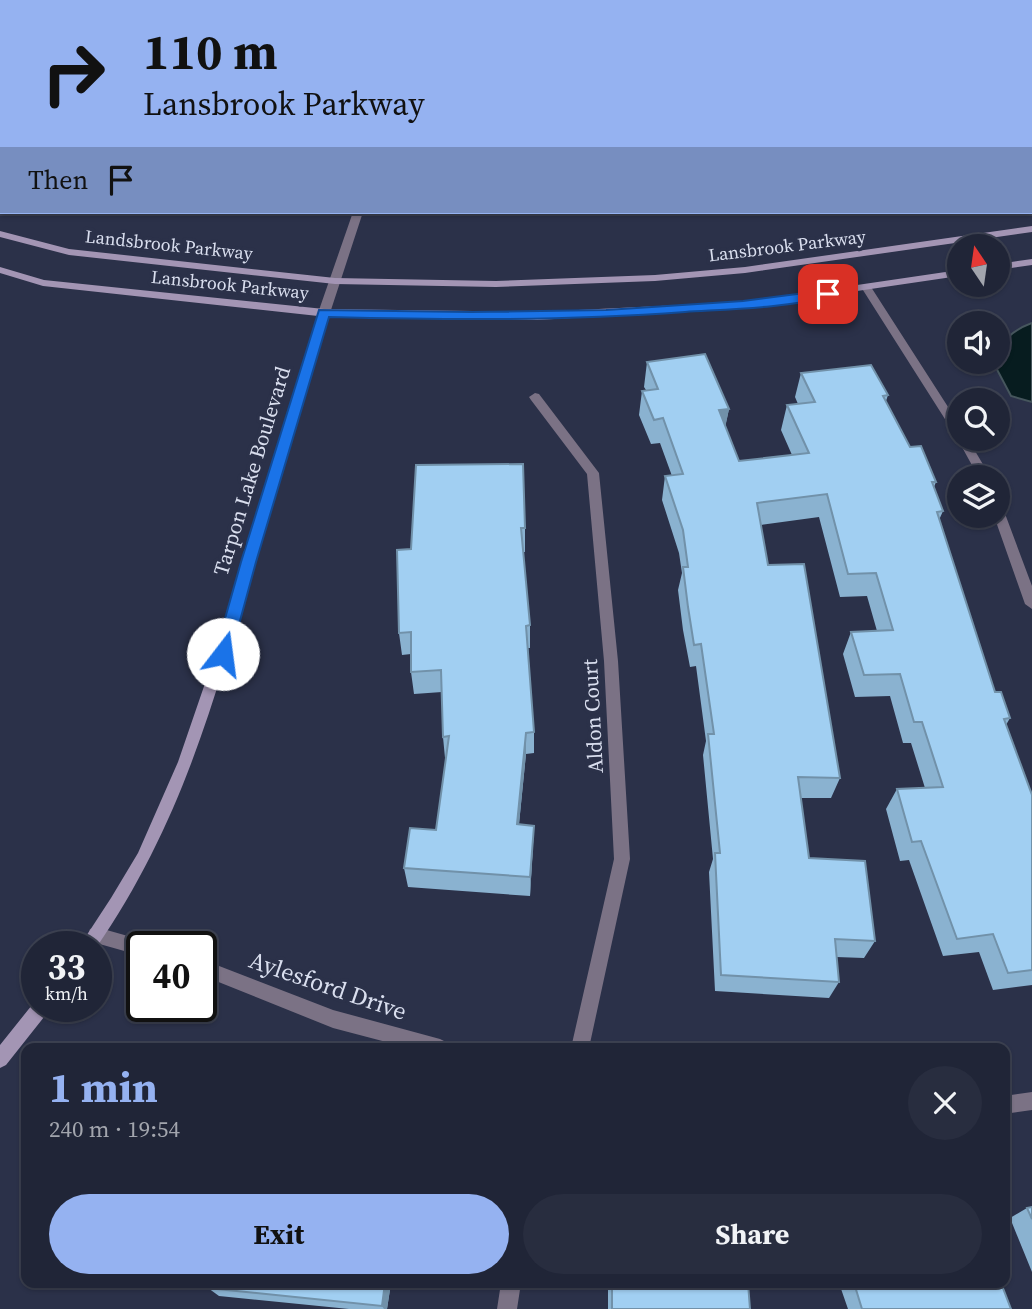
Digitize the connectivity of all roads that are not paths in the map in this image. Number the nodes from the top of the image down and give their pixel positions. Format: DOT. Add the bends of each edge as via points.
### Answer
graph roads {
  1 [pos="357,214"];
  2 [pos="1032,229"];
  3 [pos="0,234"];
  4 [pos="1032,262"];
  5 [pos="1010,265"];
  6 [pos="0,270"];
  7 [pos="947,275"];
  8 [pos="335,281"];
  9 [pos="866,287"];
  10 [pos="324,313"];
  11 [pos="535,397"];
  12 [pos="947,415"];
  13 [pos="1004,528"];
  14 [pos="1032,604"];
  15 [pos="98,931"];
  16 [pos="217,973"];
  17 [pos="29,1022"];
  18 [pos="422,1043"];
  19 [pos="581,1043"];
  20 [pos="0,1059"];
  21 [pos="1032,1101"];
  22 [pos="1010,1104"];
  23 [pos="510,1288"];
  24 [pos="507,1309"];
  1 -- 8 [label="street"];
  2 -- 8 [label="street, Lansbrook Parkway" via="819,261 654,278 496,284"];
  3 -- 8 [label="street, Landsbrook Parkway" via="69,252"];
  4 -- 5 [label="street"];
  6 -- 10 [label="street, Lansbrook Parkway" via="43,283"];
  7 -- 9 [label="street, Lansbrook Parkway"];
  8 -- 10 [label="street"];
  9 -- 10 [label="street, Lansbrook Parkway" via="743,304 606,314"];
  9 -- 12 [label="street"];
  10 -- 15 [label="street, Tarpon Lake Boulevard" via="223,654 187,759 150,850"];
  11 -- 19 [label="street, Aldon Court" via="593,473 611,661 622,859"];
  13 -- 14 [label="street"];
  16 -- 18 [label="street, Aylesford Drive" via="333,1019"];
  17 -- 20 [label="street"];
  21 -- 22 [label="street"];
  23 -- 24 [label="street"];
}
